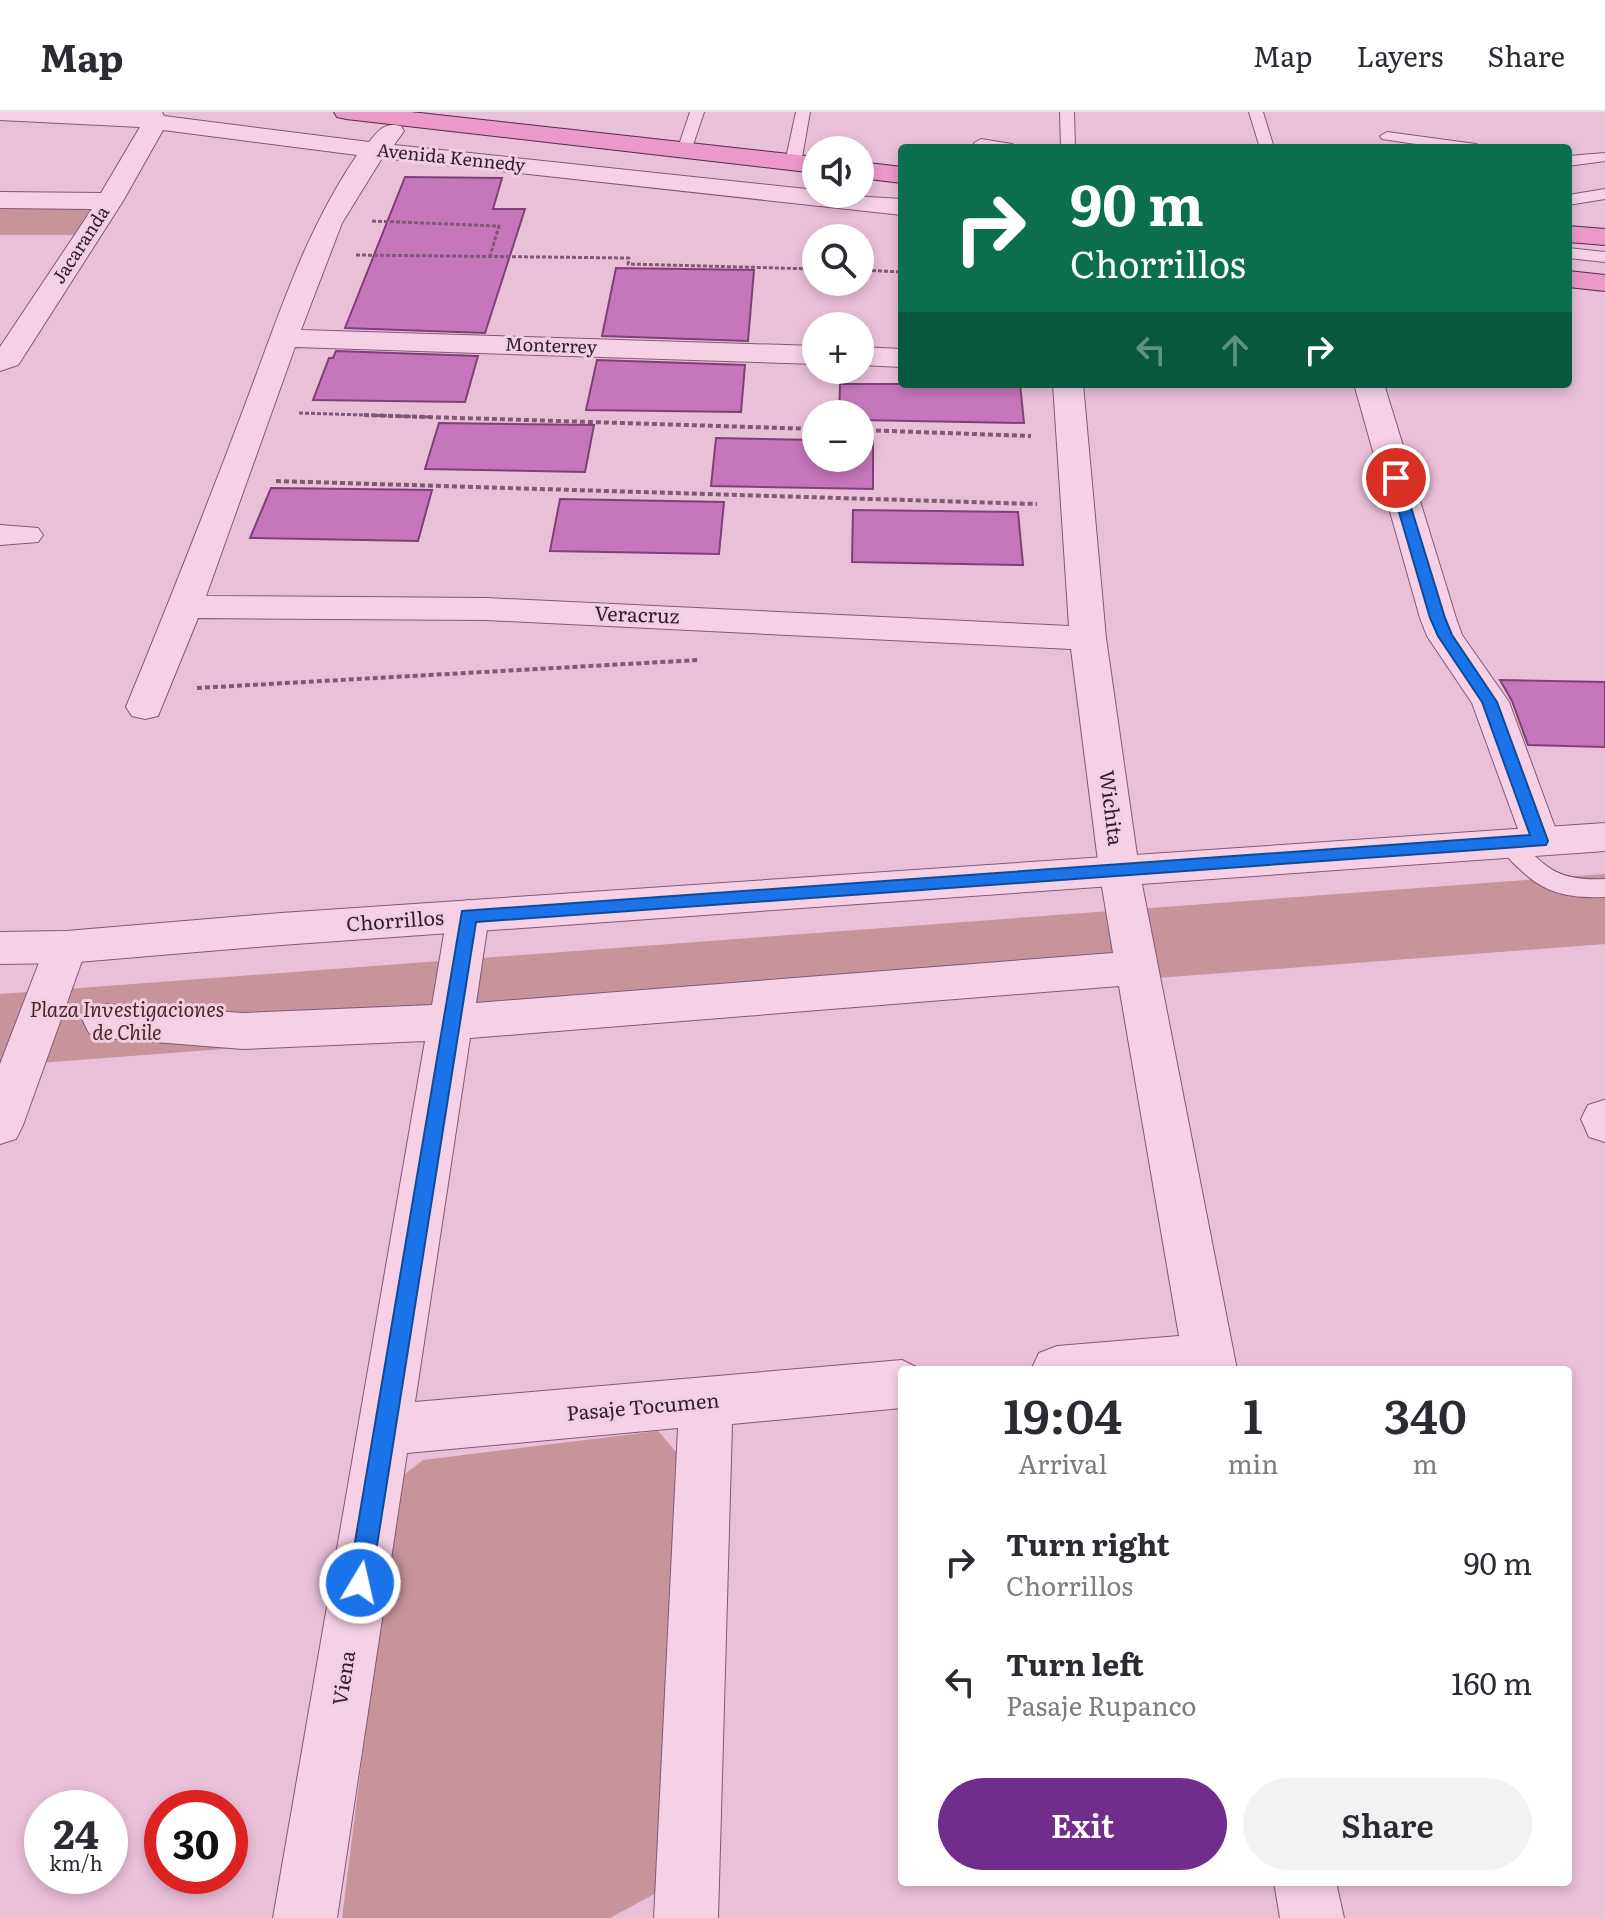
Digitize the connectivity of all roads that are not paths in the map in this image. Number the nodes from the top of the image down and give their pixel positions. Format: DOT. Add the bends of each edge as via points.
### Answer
graph roads {
  1 [pos="346,112"];
  2 [pos="697,112"];
  3 [pos="803,112"];
  4 [pos="1067,112"];
  5 [pos="1256,112"];
  6 [pos="0,113"];
  7 [pos="152,117"];
  8 [pos="404,119"];
  9 [pos="803,136"];
  10 [pos="1387,136"];
  11 [pos="981,143"];
  12 [pos="987,144"];
  13 [pos="1068,144"];
  14 [pos="1266,144"];
  15 [pos="1446,144"];
  16 [pos="374,150"];
  17 [pos="684,151"];
  18 [pos="1605,157"];
  19 [pos="1572,161"];
  20 [pos="802,164"];
  21 [pos="874,172"];
  22 [pos="898,175"];
  23 [pos="1605,194"];
  24 [pos="1572,199"];
  25 [pos="0,200"];
  26 [pos="110,201"];
  27 [pos="898,207"];
  28 [pos="1572,234"];
  29 [pos="1605,237"];
  30 [pos="1572,253"];
  31 [pos="1605,257"];
  32 [pos="1572,279"];
  33 [pos="1605,283"];
  34 [pos="285,338"];
  35 [pos="802,355"];
  36 [pos="874,357"];
  37 [pos="898,358"];
  38 [pos="0,362"];
  39 [pos="1068,388"];
  40 [pos="1370,388"];
  41 [pos="186,607"];
  42 [pos="1088,638"];
  43 [pos="149,699"];
  44 [pos="1605,837"];
  45 [pos="1524,842"];
  46 [pos="1119,869"];
  47 [pos="1605,888"];
  48 [pos="468,916"];
  49 [pos="66,947"];
  50 [pos="0,948"];
  51 [pos="1137,968"];
  52 [pos="105,1021"];
  53 [pos="451,1022"];
  54 [pos="0,1125"];
  55 [pos="1210,1363"];
  56 [pos="1144,1366"];
  57 [pos="898,1384"];
  58 [pos="706,1401"];
  59 [pos="384,1430"];
  60 [pos="1306,1886"];
  61 [pos="305,1918"];
  62 [pos="686,1918"];
  63 [pos="1312,1918"];
  1 -- 8 [label="main road, Avenida Kennedy"];
  2 -- 17 [label="lane"];
  3 -- 9 [label="lane"];
  4 -- 13 [label="lane"];
  5 -- 14 [label="lane"];
  6 -- 7 [label="street, Avenida Kennedy"];
  7 -- 16 [label="street, Avenida Kennedy"];
  7 -- 26 [label="street, Jacaranda"];
  8 -- 16 [label="street"];
  8 -- 17 [label="main road, Avenida Kennedy"];
  10 -- 15 [label="lane"];
  11 -- 12 [label="lane"];
  16 -- 27 [label="street, Avenida Kennedy"];
  16 -- 34 [label="street" via="328,220"];
  17 -- 20 [label="main road, Avenida Kennedy"];
  18 -- 19 [label="lane"];
  21 -- 22 [label="main road"];
  23 -- 24 [label="lane"];
  25 -- 26 [label="street"];
  26 -- 38 [label="street, Jacaranda" via="7,359"];
  28 -- 29 [label="main road"];
  30 -- 31 [label="lane"];
  32 -- 33 [label="main road"];
  34 -- 35 [label="street, Monterrey"];
  34 -- 41 [label="street"];
  36 -- 37 [label="street"];
  39 -- 42 [label="street, Wichita"];
  40 -- 45 [label="street" via="1438,618 1490,702"];
  41 -- 42 [label="street, Veracruz" via="486,609"];
  41 -- 43 [label="street"];
  42 -- 46 [label="street, Wichita"];
  44 -- 45 [label="street, Chorrillos"];
  45 -- 46 [label="street, Chorrillos"];
  45 -- 47 [label="lane" via="1541,878 1555,886"];
  46 -- 48 [label="street, Chorrillos"];
  46 -- 51 [label="street, Wichita"];
  48 -- 49 [label="street, Chorrillos"];
  48 -- 53 [label="street, Viena"];
  49 -- 50 [label="street, Chorrillos"];
  49 -- 54 [label="street"];
  51 -- 53 [label="street"];
  51 -- 55 [label="street, Wichita"];
  52 -- 53 [label="street" via="243,1031"];
  53 -- 59 [label="street, Viena"];
  55 -- 56 [label="street"];
  57 -- 58 [label="street, Pasaje Tocumen"];
  58 -- 59 [label="street, Pasaje Tocumen"];
  58 -- 62 [label="street"];
  59 -- 61 [label="street, Viena"];
  60 -- 63 [label="street"];
}
